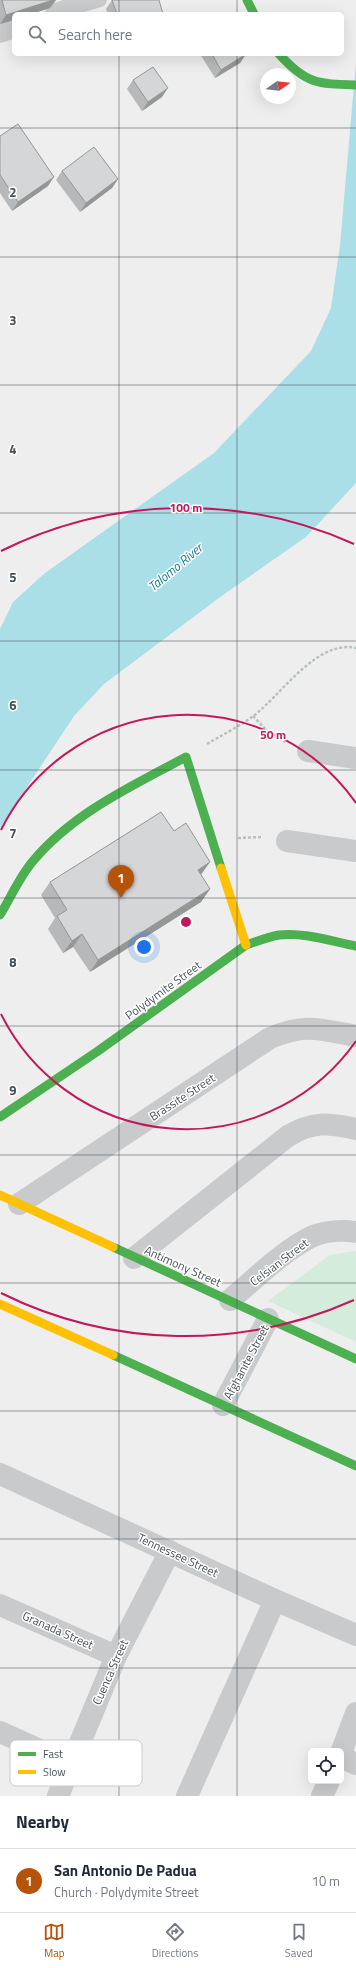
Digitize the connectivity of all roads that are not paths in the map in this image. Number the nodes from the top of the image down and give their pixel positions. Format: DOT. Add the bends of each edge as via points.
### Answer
graph roads {
  1 [pos="100,0"];
  2 [pos="247,0"];
  3 [pos="64,11"];
  4 [pos="253,12"];
  5 [pos="12,28"];
  6 [pos="0,32"];
  7 [pos="281,56"];
  8 [pos="356,85"];
  9 [pos="308,751"];
  10 [pos="356,758"];
  11 [pos="287,841"];
  12 [pos="356,851"];
  13 [pos="0,915"];
  14 [pos="246,945"];
  15 [pos="356,946"];
  16 [pos="356,1036"];
  17 [pos="0,1117"];
  18 [pos="356,1129"];
  19 [pos="10,1199"];
  20 [pos="356,1232"];
  21 [pos="134,1258"];
  22 [pos="230,1300"];
  23 [pos="0,1304"];
  24 [pos="268,1319"];
  25 [pos="356,1359"];
  26 [pos="223,1405"];
  27 [pos="356,1466"];
  28 [pos="0,1474"];
  29 [pos="170,1551"];
  30 [pos="274,1600"];
  31 [pos="0,1605"];
  32 [pos="356,1635"];
  33 [pos="116,1656"];
  34 [pos="356,1713"];
  35 [pos="0,1732"];
  36 [pos="18,1740"];
  37 [pos="81,1740"];
  38 [pos="343,1748"];
  39 [pos="344,1758"];
  40 [pos="356,1764"];
  41 [pos="328,1784"];
  42 [pos="62,1786"];
  43 [pos="58,1796"];
  44 [pos="187,1796"];
  45 [pos="322,1796"];
  1 -- 3 [label="lane"];
  2 -- 4 [label="street"];
  5 -- 6 [label="street"];
  7 -- 8 [label="street" via="300,76 313,83"];
  9 -- 10 [label="street"];
  11 -- 12 [label="street"];
  13 -- 14 [label="street" via="32,862 52,840 113,796 186,757"];
  14 -- 15 [label="street, Polydymite Street" via="280,935"];
  14 -- 17 [label="street, Polydymite Street" via="98,1051"];
  16 -- 19 [label="street, Brassite Street" via="300,1028 270,1038"];
  18 -- 21 [label="street" via="332,1124 315,1124 301,1128"];
  19 -- 21 [label="street, Antimony Street"];
  20 -- 22 [label="street, Celsian Street" via="330,1232 314,1236 294,1247"];
  21 -- 22 [label="street, Antimony Street"];
  22 -- 24 [label="street, Antimony Street"];
  23 -- 26 [label="street"];
  24 -- 25 [label="street, Antimony Street"];
  24 -- 26 [label="street, Afghanite Street"];
  26 -- 27 [label="street"];
  28 -- 29 [label="street, Tennessee Street"];
  29 -- 30 [label="street, Tennessee Street"];
  29 -- 33 [label="street, Cuenca Street"];
  30 -- 32 [label="street, Tennessee Street"];
  30 -- 44 [label="street"];
  31 -- 33 [label="street, Granada Street"];
  33 -- 37 [label="street, Cuenca Street"];
  34 -- 38 [label="street"];
  35 -- 36 [label="street"];
  39 -- 40 [label="street"];
  41 -- 45 [label="street"];
  42 -- 43 [label="street, Cuenca Street"];
}
